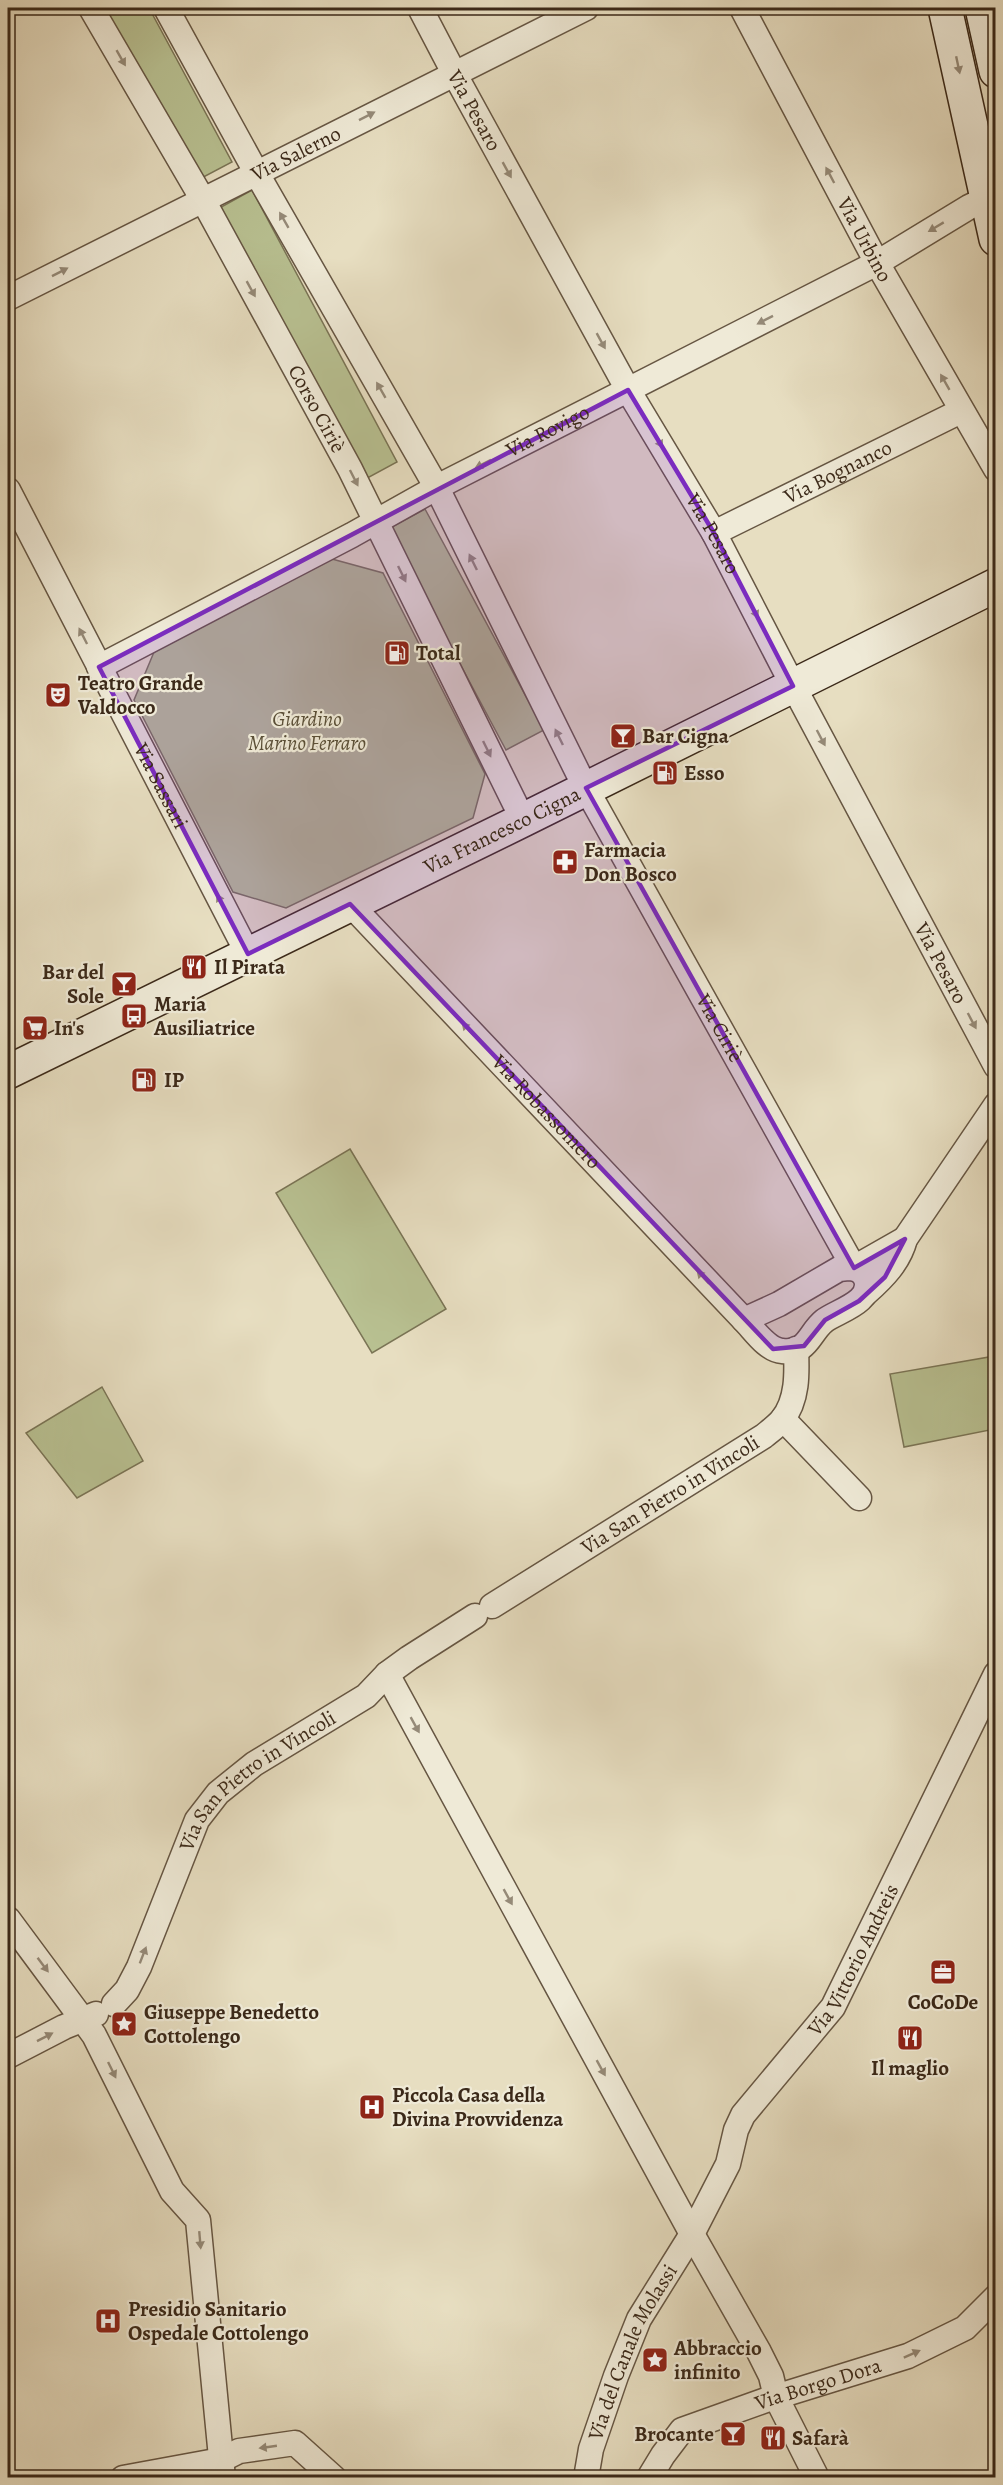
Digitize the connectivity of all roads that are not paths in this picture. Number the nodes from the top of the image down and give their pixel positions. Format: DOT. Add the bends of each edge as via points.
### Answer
graph roads {
  1 [pos="91,8"];
  2 [pos="166,8"];
  3 [pos="420,8"];
  4 [pos="586,8"];
  5 [pos="742,8"];
  6 [pos="945,8"];
  7 [pos="982,8"];
  8 [pos="996,71"];
  9 [pos="454,73"];
  10 [pos="256,172"];
  11 [pos="991,196"];
  12 [pos="203,200"];
  13 [pos="996,239"];
  14 [pos="877,263"];
  15 [pos="8,298"];
  16 [pos="628,390"];
  17 [pos="962,411"];
  18 [pos="996,468"];
  19 [pos="437,488"];
  20 [pos="8,490"];
  21 [pos="376,522"];
  22 [pos="714,533"];
  23 [pos="996,585"];
  24 [pos="99,667"];
  25 [pos="793,686"];
  26 [pos="586,789"];
  27 [pos="523,820"];
  28 [pos="350,904"];
  29 [pos="248,954"];
  30 [pos="996,1066"];
  31 [pos="8,1072"];
  32 [pos="996,1105"];
  33 [pos="905,1239"];
  34 [pos="854,1268"];
  35 [pos="866,1293"];
  36 [pos="744,1320"];
  37 [pos="796,1350"];
  38 [pos="783,1419"];
  39 [pos="860,1498"];
  40 [pos="387,1674"];
  41 [pos="996,1674"];
  42 [pos="8,1919"];
  43 [pos="98,2013"];
  44 [pos="8,2056"];
  45 [pos="692,2234"];
  46 [pos="996,2297"];
  47 [pos="776,2397"];
  48 [pos="222,2469"];
  49 [pos="810,2475"];
  50 [pos="123,2478"];
  51 [pos="334,2478"];
  52 [pos="586,2478"];
  53 [pos="650,2478"];
  1 -- 12 [label="street, Corso Ciriè, one-way"];
  2 -- 10 [label="street"];
  3 -- 9 [label="street, Via Pesaro"];
  4 -- 9 [label="street, Via Salerno"];
  14 -- 5 [label="street, Via Urbino, one-way"];
  6 -- 11 [label="street, one-way"];
  7 -- 8 [label="street"];
  10 -- 9 [label="street, Via Salerno, one-way"];
  9 -- 16 [label="street, Via Pesaro, one-way"];
  10 -- 12 [label="street, Via Salerno"];
  19 -- 10 [label="street, one-way"];
  11 -- 13 [label="street"];
  11 -- 14 [label="street, Via Rovigo, one-way"];
  15 -- 12 [label="street, Via Salerno, one-way"];
  12 -- 21 [label="street, Corso Ciriè, one-way"];
  14 -- 16 [label="street, Via Rovigo, one-way"];
  17 -- 14 [label="street, Via Urbino, one-way"];
  16 -- 19 [label="street, Via Rovigo, one-way"];
  16 -- 22 [label="street, Via Pesaro, one-way"];
  17 -- 18 [label="street, Via Urbino"];
  17 -- 22 [label="street, Via Bognanco"];
  19 -- 21 [label="street, Via Rovigo"];
  26 -- 19 [label="street, one-way"];
  24 -- 20 [label="street, Via Sassari, one-way"];
  21 -- 24 [label="street, Via Rovigo"];
  21 -- 27 [label="street, Corso Ciriè, one-way"];
  22 -- 25 [label="street, Via Pesaro, one-way"];
  23 -- 25 [label="street, Via Francesco Cigna"];
  29 -- 24 [label="street, Via Sassari, one-way"];
  25 -- 26 [label="street, Via Francesco Cigna"];
  25 -- 30 [label="street, Via Pesaro, one-way"];
  26 -- 27 [label="street, Via Francesco Cigna"];
  26 -- 34 [label="street, Via Ciriè"];
  27 -- 28 [label="street, Via Francesco Cigna"];
  28 -- 29 [label="street, Via Francesco Cigna"];
  36 -- 28 [label="street, Via Robassomero, one-way"];
  29 -- 31 [label="street, Via Francesco Cigna"];
  32 -- 33 [label="street"];
  33 -- 34 [label="street"];
  33 -- 35 [label="street" via="885,1277"];
  34 -- 35 [label="street, Via Ciriè" via="867,1280"];
  34 -- 36 [label="street" via="839,1269"];
  35 -- 37 [label="street" via="825,1320 811,1339"];
  36 -- 37 [label="street, Via Robassomero" via="773,1349"];
  37 -- 38 [label="street, Via San Pietro in Vincoli" via="797,1381"];
  38 -- 39 [label="street"];
  38 -- 40 [label="street, Via San Pietro in Vincoli" via="736,1455"];
  43 -- 40 [label="street, Via San Pietro in Vincoli, one-way" via="120,2000 136,1973 197,1820 218,1792 254,1764 366,1696"];
  40 -- 45 [label="street, one-way"];
  41 -- 45 [label="street, Via Vittorio Andreis" via="832,2007 743,2115 728,2164"];
  42 -- 43 [label="street, one-way"];
  44 -- 43 [label="street, one-way"];
  43 -- 48 [label="street, one-way" via="94,2035 172,2191 198,2220"];
  45 -- 47 [label="street" via="759,2352"];
  45 -- 52 [label="street, Via del Canale Molassi" via="635,2329 591,2449"];
  47 -- 46 [label="street, Via Borgo Dora, one-way" via="908,2356 965,2328"];
  47 -- 49 [label="street"];
  47 -- 53 [label="street, Via Borgo Dora" via="682,2430"];
  48 -- 50 [label="street"];
  51 -- 48 [label="street, one-way" via="295,2443 239,2451"];
}
